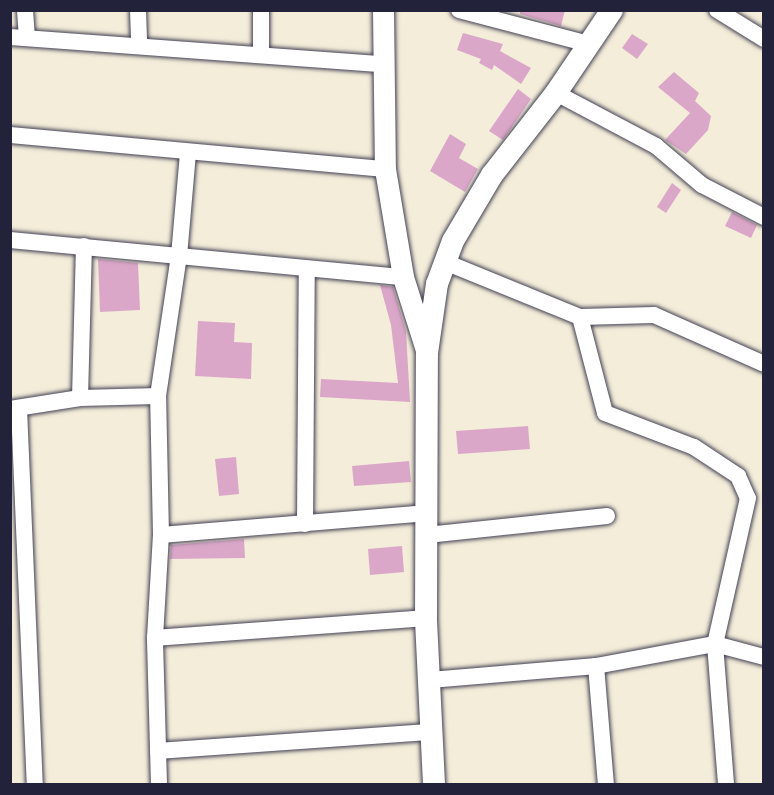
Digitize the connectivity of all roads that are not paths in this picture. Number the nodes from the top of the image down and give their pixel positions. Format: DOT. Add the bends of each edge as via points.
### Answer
graph roads {
  1 [pos="25,10"];
  2 [pos="138,10"];
  3 [pos="261,10"];
  4 [pos="383,10"];
  5 [pos="459,10"];
  6 [pos="612,10"];
  7 [pos="717,10"];
  8 [pos="19,37"];
  9 [pos="764,39"];
  10 [pos="590,44"];
  11 [pos="139,46"];
  12 [pos="261,53"];
  13 [pos="382,64"];
  14 [pos="556,93"];
  15 [pos="10,135"];
  16 [pos="188,153"];
  17 [pos="385,169"];
  18 [pos="764,217"];
  19 [pos="10,240"];
  20 [pos="84,246"];
  21 [pos="179,256"];
  22 [pos="445,262"];
  23 [pos="307,269"];
  24 [pos="403,277"];
  25 [pos="580,317"];
  26 [pos="427,353"];
  27 [pos="764,363"];
  28 [pos="158,396"];
  29 [pos="80,398"];
  30 [pos="15,408"];
  31 [pos="607,516"];
  32 [pos="305,524"];
  33 [pos="428,524"];
  34 [pos="161,535"];
  35 [pos="426,618"];
  36 [pos="155,638"];
  37 [pos="716,644"];
  38 [pos="764,657"];
  39 [pos="596,666"];
  40 [pos="430,680"];
  41 [pos="431,732"];
  42 [pos="158,751"];
  43 [pos="35,784"];
  44 [pos="159,784"];
  45 [pos="434,784"];
  46 [pos="606,784"];
  47 [pos="726,784"];
  1 -- 8 [label="street"];
  2 -- 11 [label="street"];
  3 -- 12 [label="street"];
  4 -- 13 [label="street"];
  5 -- 10 [label="street"];
  6 -- 10 [label="main road"];
  7 -- 9 [label="street"];
  8 -- 11 [label="street"];
  10 -- 14 [label="main road"];
  11 -- 12 [label="street"];
  12 -- 13 [label="street"];
  13 -- 17 [label="street"];
  14 -- 18 [label="street" via="656,146 702,185"];
  14 -- 22 [label="main road" via="492,175"];
  15 -- 16 [label="street"];
  16 -- 17 [label="street"];
  16 -- 21 [label="street"];
  17 -- 24 [label="street"];
  19 -- 20 [label="street"];
  20 -- 21 [label="street"];
  20 -- 29 [label="street"];
  21 -- 23 [label="street"];
  21 -- 28 [label="street"];
  22 -- 25 [label="street"];
  22 -- 26 [label="main road" via="432,309"];
  23 -- 24 [label="street"];
  23 -- 32 [label="street"];
  24 -- 26 [label="street"];
  25 -- 27 [label="street" via="654,315"];
  25 -- 37 [label="street" via="605,413 694,447 738,476 748,498"];
  26 -- 33 [label="main road"];
  28 -- 29 [label="street"];
  28 -- 34 [label="street"];
  29 -- 30 [label="street"];
  30 -- 43 [label="street"];
  31 -- 33 [label="street"];
  32 -- 33 [label="street"];
  32 -- 34 [label="street"];
  33 -- 35 [label="main road"];
  34 -- 36 [label="street"];
  35 -- 36 [label="street"];
  35 -- 40 [label="main road"];
  36 -- 42 [label="street"];
  37 -- 38 [label="street"];
  37 -- 39 [label="street"];
  37 -- 47 [label="street"];
  39 -- 40 [label="street"];
  39 -- 46 [label="street"];
  40 -- 41 [label="main road"];
  41 -- 42 [label="street"];
  41 -- 45 [label="main road"];
  42 -- 44 [label="street"];
}
